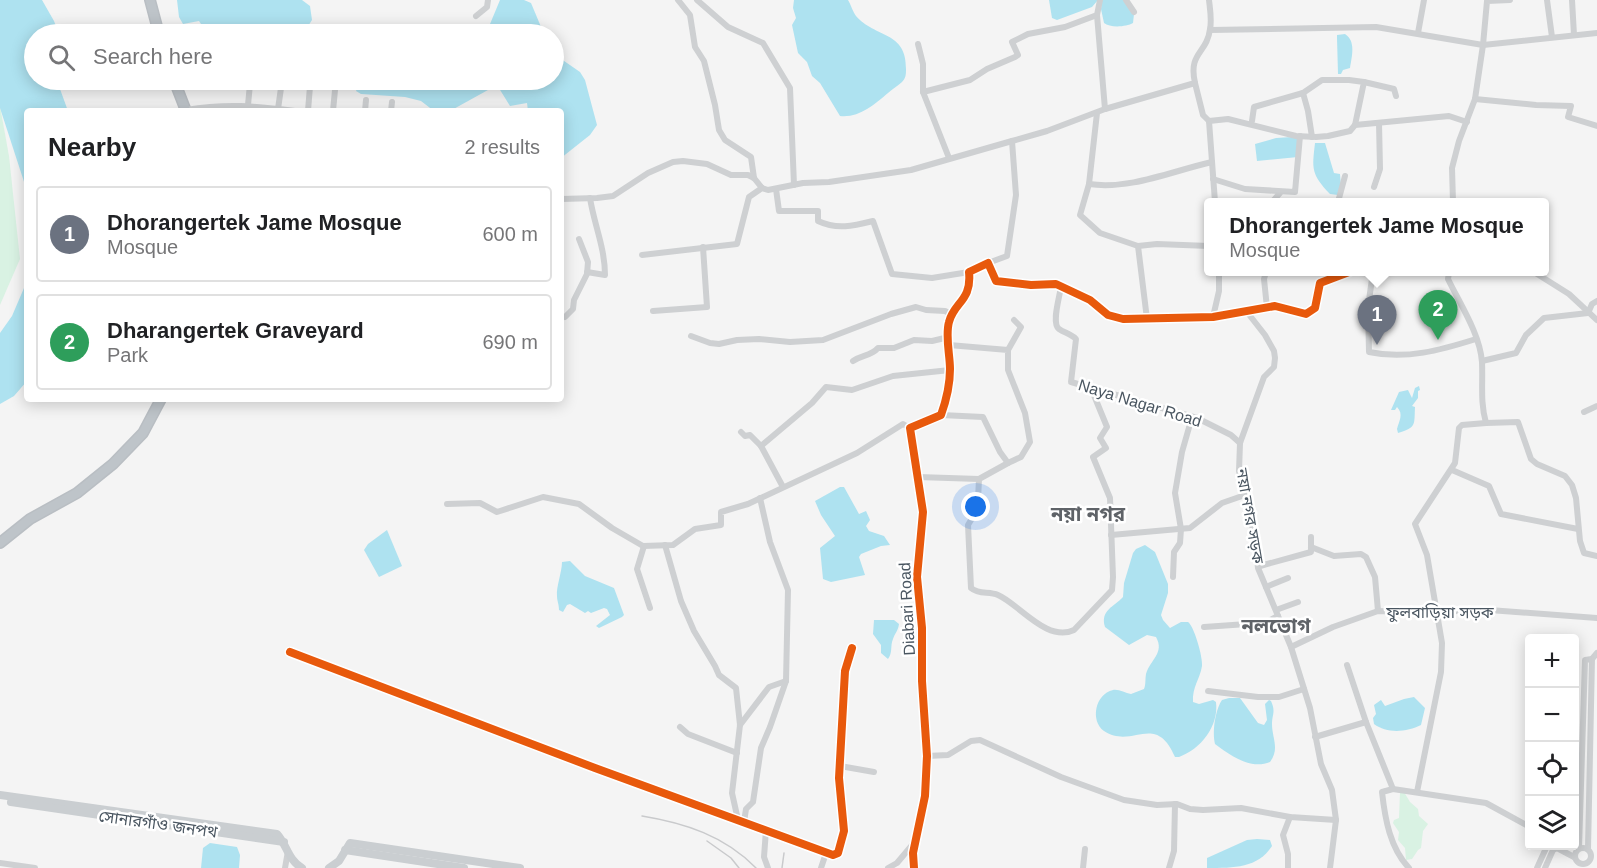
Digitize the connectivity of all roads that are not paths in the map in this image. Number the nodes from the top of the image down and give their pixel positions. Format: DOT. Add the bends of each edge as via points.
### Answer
graph roads {
  1 [pos="150,0"];
  2 [pos="488,0"];
  3 [pos="678,0"];
  4 [pos="697,0"];
  5 [pos="1100,0"];
  6 [pos="1126,0"];
  7 [pos="1209,0"];
  8 [pos="1424,0"];
  9 [pos="1487,0"];
  10 [pos="1510,0"];
  11 [pos="1547,0"];
  12 [pos="1572,0"];
  13 [pos="1134,12"];
  14 [pos="1097,15"];
  15 [pos="476,16"];
  16 [pos="156,24"];
  17 [pos="1210,30"];
  18 [pos="1419,33"];
  19 [pos="1597,33"];
  20 [pos="1574,35"];
  21 [pos="1552,37"];
  22 [pos="918,44"];
  23 [pos="1483,45"];
  24 [pos="1364,82"];
  25 [pos="1195,83"];
  26 [pos="178,90"];
  27 [pos="249,90"];
  28 [pos="281,90"];
  29 [pos="310,90"];
  30 [pos="335,90"];
  31 [pos="923,92"];
  32 [pos="1303,93"];
  33 [pos="1396,96"];
  34 [pos="1475,99"];
  35 [pos="366,100"];
  36 [pos="392,102"];
  37 [pos="248,105"];
  38 [pos="185,108"];
  39 [pos="200,108"];
  40 [pos="270,108"];
  41 [pos="278,108"];
  42 [pos="308,108"];
  43 [pos="333,108"];
  44 [pos="365,108"];
  45 [pos="391,108"];
  46 [pos="1105,109"];
  47 [pos="1097,112"];
  48 [pos="1209,121"];
  49 [pos="1252,121"];
  50 [pos="1467,122"];
  51 [pos="1379,123"];
  52 [pos="1355,126"];
  53 [pos="1597,126"];
  54 [pos="1300,136"];
  55 [pos="1312,137"];
  56 [pos="1012,141"];
  57 [pos="949,158"];
  58 [pos="1212,162"];
  59 [pos="1345,176"];
  60 [pos="754,178"];
  61 [pos="1213,179"];
  62 [pos="1089,184"];
  63 [pos="794,185"];
  64 [pos="762,188"];
  65 [pos="1374,188"];
  66 [pos="776,189"];
  67 [pos="1280,193"];
  68 [pos="564,198"];
  69 [pos="590,198"];
  70 [pos="1215,198"];
  71 [pos="1276,198"];
  72 [pos="1339,198"];
  73 [pos="1453,198"];
  74 [pos="579,239"];
  75 [pos="1138,246"];
  76 [pos="1204,246"];
  77 [pos="704,247"];
  78 [pos="642,255"];
  79 [pos="988,263"];
  80 [pos="587,272"];
  81 [pos="969,272"];
  82 [pos="1219,276"];
  83 [pos="1265,276"];
  84 [pos="1326,276"];
  85 [pos="1338,276"];
  86 [pos="1372,276"];
  87 [pos="1448,276"];
  88 [pos="1540,276"];
  89 [pos="1324,281"];
  90 [pos="1061,286"];
  91 [pos="1597,301"];
  92 [pos="1267,308"];
  93 [pos="653,312"];
  94 [pos="1247,312"];
  95 [pos="1588,312"];
  96 [pos="953,315"];
  97 [pos="565,317"];
  98 [pos="1213,317"];
  99 [pos="1146,319"];
  100 [pos="1014,320"];
  101 [pos="1597,320"];
  102 [pos="691,336"];
  103 [pos="949,338"];
  104 [pos="1476,339"];
  105 [pos="949,345"];
  106 [pos="1008,350"];
  107 [pos="853,361"];
  108 [pos="1482,361"];
  109 [pos="950,370"];
  110 [pos="1091,388"];
  111 [pos="159,402"];
  112 [pos="1597,406"];
  113 [pos="1584,412"];
  114 [pos="941,415"];
  115 [pos="1192,417"];
  116 [pos="1486,423"];
  117 [pos="910,428"];
  118 [pos="741,432"];
  119 [pos="1240,443"];
  120 [pos="761,446"];
  121 [pos="1008,463"];
  122 [pos="1452,470"];
  123 [pos="918,477"];
  124 [pos="979,479"];
  125 [pos="783,487"];
  126 [pos="1245,495"];
  127 [pos="760,498"];
  128 [pos="447,504"];
  129 [pos="1181,529"];
  130 [pos="1578,530"];
  131 [pos="1111,535"];
  132 [pos="1311,537"];
  133 [pos="0,543"];
  134 [pos="665,545"];
  135 [pos="644,546"];
  136 [pos="1311,547"];
  137 [pos="1597,556"];
  138 [pos="1260,566"];
  139 [pos="1173,577"];
  140 [pos="1288,578"];
  141 [pos="1266,587"];
  142 [pos="1298,602"];
  143 [pos="650,608"];
  144 [pos="1378,611"];
  145 [pos="1277,613"];
  146 [pos="1437,613"];
  147 [pos="1597,618"];
  148 [pos="1204,627"];
  149 [pos="1291,647"];
  150 [pos="852,648"];
  151 [pos="290,652"];
  152 [pos="1597,653"];
  153 [pos="1592,660"];
  154 [pos="1347,665"];
  155 [pos="786,681"];
  156 [pos="1304,689"];
  157 [pos="1208,691"];
  158 [pos="1366,722"];
  159 [pos="740,724"];
  160 [pos="680,727"];
  161 [pos="1594,734"];
  162 [pos="1316,737"];
  163 [pos="1594,742"];
  164 [pos="737,753"];
  165 [pos="927,756"];
  166 [pos="840,766"];
  167 [pos="874,772"];
  168 [pos="1393,789"];
  169 [pos="1417,792"];
  170 [pos="0,795"];
  171 [pos="0,801"];
  172 [pos="1175,804"];
  173 [pos="1290,817"];
  174 [pos="1579,818"];
  175 [pos="1336,820"];
  176 [pos="741,821"];
  177 [pos="1525,824"];
  178 [pos="1588,828"];
  179 [pos="1597,828"];
  180 [pos="766,830"];
  181 [pos="915,841"];
  182 [pos="1579,845"];
  183 [pos="286,847"];
  184 [pos="347,847"];
  185 [pos="1085,849"];
  186 [pos="1587,849"];
  187 [pos="1545,850"];
  188 [pos="1575,850"];
  189 [pos="826,853"];
  190 [pos="1574,857"];
  191 [pos="0,863"];
  192 [pos="339,864"];
  193 [pos="1581,866"];
  194 [pos="35,868"];
  195 [pos="285,868"];
  196 [pos="302,868"];
  197 [pos="329,868"];
  198 [pos="464,868"];
  199 [pos="520,868"];
  200 [pos="768,868"];
  201 [pos="820,868"];
  202 [pos="888,868"];
  203 [pos="914,868"];
  204 [pos="1083,868"];
  205 [pos="1169,868"];
  206 [pos="1288,868"];
  207 [pos="1330,868"];
  208 [pos="1409,868"];
  209 [pos="1537,868"];
  210 [pos="1545,868"];
  1 -- 16 [label="highway"];
  2 -- 15 [label="street" via="487,7"];
  3 -- 60 [label="street" via="690,15 719,130 725,140 751,157"];
  4 -- 63 [label="street" via="728,27 763,43 790,88"];
  5 -- 14 [label="street"];
  6 -- 13 [label="street"];
  7 -- 17 [label="street"];
  8 -- 18 [label="street"];
  9 -- 10 [label="street"];
  9 -- 23 [label="street"];
  11 -- 21 [label="street"];
  12 -- 20 [label="street"];
  14 -- 31 [label="street" via="1065,27 1028,34 1012,42 1018,55 1015,57 970,80"];
  14 -- 46 [label="street"];
  17 -- 18 [label="street" via="1376,27"];
  17 -- 25 [label="street" via="1205,46 1195,57"];
  18 -- 23 [label="street"];
  19 -- 20 [label="street"];
  20 -- 21 [label="street"];
  21 -- 23 [label="street"];
  22 -- 31 [label="street"];
  23 -- 34 [label="street"];
  24 -- 32 [label="street" via="1322,80"];
  24 -- 33 [label="street" via="1394,89"];
  24 -- 52 [label="street"];
  25 -- 46 [label="street"];
  25 -- 48 [label="street" via="1203,115"];
  26 -- 38 [label="highway"];
  27 -- 37 [label="street"];
  28 -- 41 [label="street"];
  29 -- 42 [label="street"];
  30 -- 43 [label="street"];
  31 -- 57 [label="street"];
  32 -- 49 [label="street" via="1254,107"];
  32 -- 55 [label="street"];
  34 -- 50 [label="street"];
  34 -- 53 [label="street" via="1571,105 1568,117"];
  35 -- 44 [label="street"];
  36 -- 45 [label="street"];
  37 -- 39 [label="street"];
  37 -- 40 [label="street"];
  46 -- 47 [label="street"];
  47 -- 56 [label="street"];
  47 -- 62 [label="street"];
  48 -- 54 [label="street" via="1228,119"];
  48 -- 58 [label="street"];
  50 -- 51 [label="street" via="1449,116"];
  50 -- 73 [label="street" via="1452,168"];
  51 -- 52 [label="street"];
  51 -- 65 [label="street" via="1380,169"];
  52 -- 55 [label="street" via="1350,131"];
  54 -- 55 [label="street"];
  54 -- 67 [label="street" via="1296,192"];
  56 -- 57 [label="street"];
  56 -- 79 [label="street" via="1016,195 1007,256"];
  57 -- 63 [label="street" via="911,170"];
  58 -- 61 [label="street"];
  58 -- 62 [label="street" via="1131,183"];
  59 -- 72 [label="street"];
  60 -- 64 [label="street"];
  60 -- 69 [label="street" via="731,175 707,164 673,162 613,196"];
  61 -- 67 [label="street" via="1245,189"];
  61 -- 70 [label="street"];
  62 -- 75 [label="street" via="1080,215 1100,233"];
  63 -- 66 [label="street"];
  64 -- 66 [label="street"];
  64 -- 77 [label="street" via="749,197 737,244"];
  66 -- 81 [label="street" via="779,211 818,211 818,221 846,228 873,221 892,274 932,278"];
  67 -- 71 [label="street"];
  68 -- 69 [label="street"];
  69 -- 80 [label="street" via="605,256 605,274"];
  74 -- 80 [label="street" via="588,262"];
  75 -- 76 [label="street"];
  75 -- 99 [label="street"];
  77 -- 78 [label="street"];
  77 -- 93 [label="street" via="707,307"];
  79 -- 81 [label="street"];
  79 -- 90 [label="street" via="996,281"];
  80 -- 97 [label="street" via="573,309"];
  81 -- 96 [label="street" via="968,291"];
  82 -- 98 [label="street" via="1220,291"];
  83 -- 92 [label="street"];
  84 -- 89 [label="street"];
  85 -- 89 [label="street"];
  86 -- 104 [label="street" via="1368,307 1369,352 1402,356"];
  87 -- 104 [label="street"];
  88 -- 95 [label="street"];
  89 -- 92 [label="street" via="1320,283 1315,308 1306,314 1275,306"];
  90 -- 99 [label="street" via="1090,300 1108,315"];
  90 -- 110 [label="street, Naya Nagar Road" via="1055,325 1077,339 1071,382"];
  91 -- 95 [label="street"];
  92 -- 94 [label="street"];
  94 -- 98 [label="street"];
  94 -- 119 [label="street, নয়া নগর সড়ক" via="1265,335 1275,358"];
  95 -- 101 [label="street"];
  95 -- 108 [label="street" via="1544,318 1526,335 1516,353"];
  96 -- 102 [label="street" via="916,307 824,340 759,339 710,344"];
  96 -- 103 [label="street" via="948,324"];
  98 -- 99 [label="street"];
  100 -- 106 [label="street" via="1021,327"];
  103 -- 105 [label="street"];
  103 -- 107 [label="street" via="878,348 873,354"];
  104 -- 108 [label="street"];
  105 -- 106 [label="street"];
  105 -- 109 [label="street"];
  106 -- 121 [label="street" via="1008,370 1025,412 1030,442 1021,457"];
  108 -- 116 [label="street"];
  109 -- 114 [label="street"];
  109 -- 120 [label="street" via="893,376 852,390 826,387 812,404"];
  110 -- 115 [label="street, Naya Nagar Road"];
  110 -- 131 [label="street" via="1107,428 1100,438 1106,448 1093,457 1110,498"];
  111 -- 133 [label="highway" via="143,433 113,464 77,493 30,519"];
  112 -- 113 [label="street"];
  114 -- 117 [label="street"];
  114 -- 121 [label="street" via="983,417"];
  115 -- 119 [label="street, Naya Nagar Road"];
  115 -- 129 [label="street" via="1175,494"];
  116 -- 122 [label="street" via="1459,428"];
  116 -- 130 [label="street" via="1518,422 1532,459 1565,476 1576,498"];
  117 -- 123 [label="street, Diabari Road"];
  117 -- 125 [label="street" via="903,424 857,453"];
  118 -- 120 [label="street"];
  119 -- 126 [label="street, নয়া নগর সড়ক" via="1239,471"];
  120 -- 125 [label="street"];
  121 -- 124 [label="street"];
  122 -- 130 [label="street" via="1489,486 1501,514"];
  122 -- 146 [label="street" via="1415,524 1427,555"];
  123 -- 124 [label="street"];
  123 -- 165 [label="street, Diabari Road" via="923,512 917,577"];
  124 -- 131 [label="street" via="978,500 968,525 971,588 998,595 1042,626 1070,632 1112,590"];
  125 -- 127 [label="street"];
  126 -- 129 [label="street" via="1222,503 1190,528"];
  126 -- 141 [label="street, নয়া নগর সড়ক" via="1258,568"];
  127 -- 134 [label="street" via="721,512 721,525 695,529 673,545"];
  127 -- 155 [label="street" via="770,542 788,590"];
  128 -- 135 [label="street" via="480,502 497,512 543,497 579,504"];
  129 -- 131 [label="street"];
  129 -- 139 [label="street" via="1180,543 1174,552"];
  130 -- 137 [label="street" via="1584,553"];
  132 -- 136 [label="street"];
  134 -- 135 [label="street"];
  134 -- 159 [label="street" via="694,631 719,675 736,688"];
  135 -- 143 [label="street" via="637,569"];
  136 -- 138 [label="street" via="1311,552"];
  136 -- 144 [label="street" via="1334,556 1366,557 1375,577"];
  140 -- 141 [label="street"];
  141 -- 145 [label="street, নয়া নগর সড়ক"];
  142 -- 145 [label="street"];
  144 -- 146 [label="street, ফুলবাড়িয়া সড়ক"];
  144 -- 149 [label="street, ফুলবাড়িয়া সড়ক"];
  145 -- 148 [label="street" via="1256,628 1247,624"];
  145 -- 149 [label="street, নয়া নগর সড়ক"];
  146 -- 147 [label="street, ফুলবাড়িয়া সড়ক" via="1476,609"];
  146 -- 169 [label="street" via="1442,672"];
  149 -- 156 [label="street, নয়া নগর সড়ক"];
  150 -- 166 [label="street" via="844,671"];
  151 -- 176 [label="street"];
  152 -- 153 [label="street"];
  153 -- 161 [label="street"];
  153 -- 174 [label="street" via="1585,660"];
  154 -- 158 [label="street"];
  155 -- 159 [label="street" via="769,687"];
  155 -- 176 [label="street" via="761,748 752,804"];
  156 -- 157 [label="street" via="1279,697"];
  156 -- 162 [label="street, নয়া নগর সড়ক"];
  158 -- 162 [label="street"];
  158 -- 168 [label="street"];
  159 -- 164 [label="street"];
  160 -- 164 [label="street" via="688,734"];
  161 -- 163 [label="street"];
  162 -- 175 [label="street, নয়া নগর সড়ক" via="1332,790"];
  163 -- 178 [label="street"];
  164 -- 176 [label="street" via="732,793"];
  165 -- 172 [label="street" via="948,755 980,740 1124,800"];
  165 -- 181 [label="street, Diabari Road" via="925,796"];
  166 -- 167 [label="street"];
  166 -- 189 [label="street" via="843,838 838,853"];
  168 -- 169 [label="street"];
  168 -- 208 [label="street" via="1382,792 1385,818 1399,858"];
  169 -- 177 [label="street" via="1486,803"];
  170 -- 183 [label="main road, সোনারগাঁও জনপথ" via="278,834"];
  171 -- 183 [label="main road, সোনারগাঁও জনপথ"];
  172 -- 173 [label="street" via="1203,810 1241,808"];
  172 -- 205 [label="street" via="1174,851"];
  173 -- 175 [label="street"];
  173 -- 206 [label="street" via="1283,835"];
  175 -- 207 [label="street, নয়া নগর সড়ক"];
  176 -- 180 [label="street"];
  178 -- 179 [label="street"];
  178 -- 186 [label="street"];
  180 -- 189 [label="street"];
  180 -- 200 [label="street" via="764,857"];
  181 -- 202 [label="street"];
  181 -- 203 [label="street, Diabari Road"];
  182 -- 186 [label="street"];
  183 -- 195 [label="street"];
  183 -- 196 [label="main road" via="293,862"];
  184 -- 192 [label="main road"];
  184 -- 198 [label="main road"];
  184 -- 199 [label="main road"];
  185 -- 204 [label="street"];
  186 -- 193 [label="street" via="1591,856"];
  187 -- 209 [label="street"];
  188 -- 190 [label="street"];
  189 -- 201 [label="street"];
  190 -- 193 [label="street"];
  190 -- 210 [label="street" via="1557,848"];
  191 -- 194 [label="street"];
  192 -- 197 [label="main road"];
}
